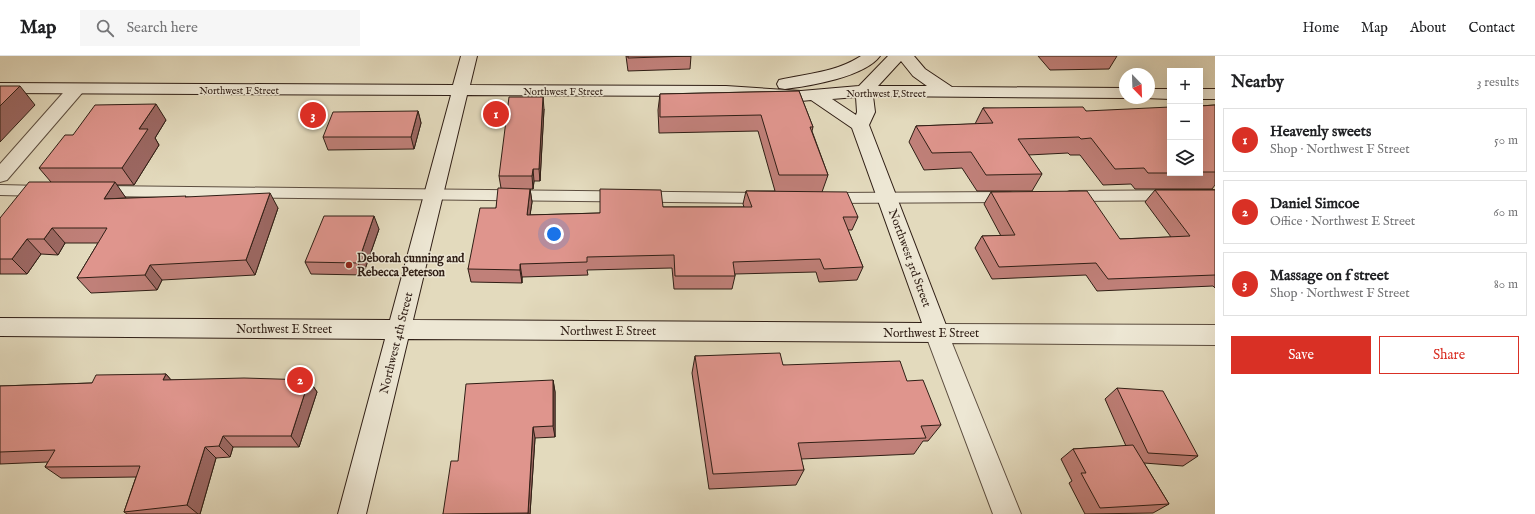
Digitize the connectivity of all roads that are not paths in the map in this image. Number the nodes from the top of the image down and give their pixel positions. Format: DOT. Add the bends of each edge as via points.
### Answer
graph roads {
  1 [pos="469,56"];
  2 [pos="872,56"];
  3 [pos="897,56"];
  4 [pos="906,56"];
  5 [pos="0,88"];
  6 [pos="76,89"];
  7 [pos="461,90"];
  8 [pos="726,90"];
  9 [pos="864,91"];
  10 [pos="950,92"];
  11 [pos="1119,93"];
  12 [pos="1155,94"];
  13 [pos="1167,94"];
  14 [pos="1203,94"];
  15 [pos="1215,94"];
  16 [pos="815,95"];
  17 [pos="860,125"];
  18 [pos="0,176"];
  19 [pos="0,190"];
  20 [pos="55,191"];
  21 [pos="87,191"];
  22 [pos="434,195"];
  23 [pos="1215,195"];
  24 [pos="1026,197"];
  25 [pos="1058,197"];
  26 [pos="776,198"];
  27 [pos="815,198"];
  28 [pos="888,199"];
  29 [pos="0,327"];
  30 [pos="399,330"];
  31 [pos="937,333"];
  32 [pos="1215,335"];
  33 [pos="352,514"];
  34 [pos="1008,514"];
  1 -- 7 [label="main road, Northwest 4th Street"];
  2 -- 8 [label="main road" via="854,68 823,78"];
  3 -- 9 [label="main road"];
  4 -- 10 [label="main road" via="922,76"];
  5 -- 6 [label="main road, Northwest F Street"];
  6 -- 7 [label="main road, Northwest F Street"];
  6 -- 18 [label="main road"];
  7 -- 8 [label="main road, Northwest F Street"];
  7 -- 22 [label="main road, Northwest 4th Street"];
  8 -- 16 [label="main road, Northwest F Street"];
  9 -- 10 [label="main road, Northwest F Street"];
  9 -- 16 [label="main road, Northwest F Street"];
  9 -- 17 [label="main road" via="866,112"];
  10 -- 11 [label="main road, Northwest F Street"];
  12 -- 13 [label="main road"];
  14 -- 15 [label="main road"];
  16 -- 17 [label="main road"];
  17 -- 28 [label="main road, Northwest 3rd Street"];
  19 -- 20 [label="lane"];
  21 -- 22 [label="lane"];
  22 -- 26 [label="lane"];
  22 -- 30 [label="main road, Northwest 4th Street"];
  23 -- 25 [label="lane"];
  24 -- 28 [label="lane"];
  27 -- 28 [label="lane"];
  28 -- 31 [label="main road, Northwest 3rd Street"];
  29 -- 30 [label="main road, Northwest E Street"];
  30 -- 31 [label="main road, Northwest E Street"];
  30 -- 33 [label="main road, Northwest 4th Street"];
  31 -- 32 [label="main road, Northwest E Street"];
  31 -- 34 [label="main road, Northwest 3rd Street"];
}
